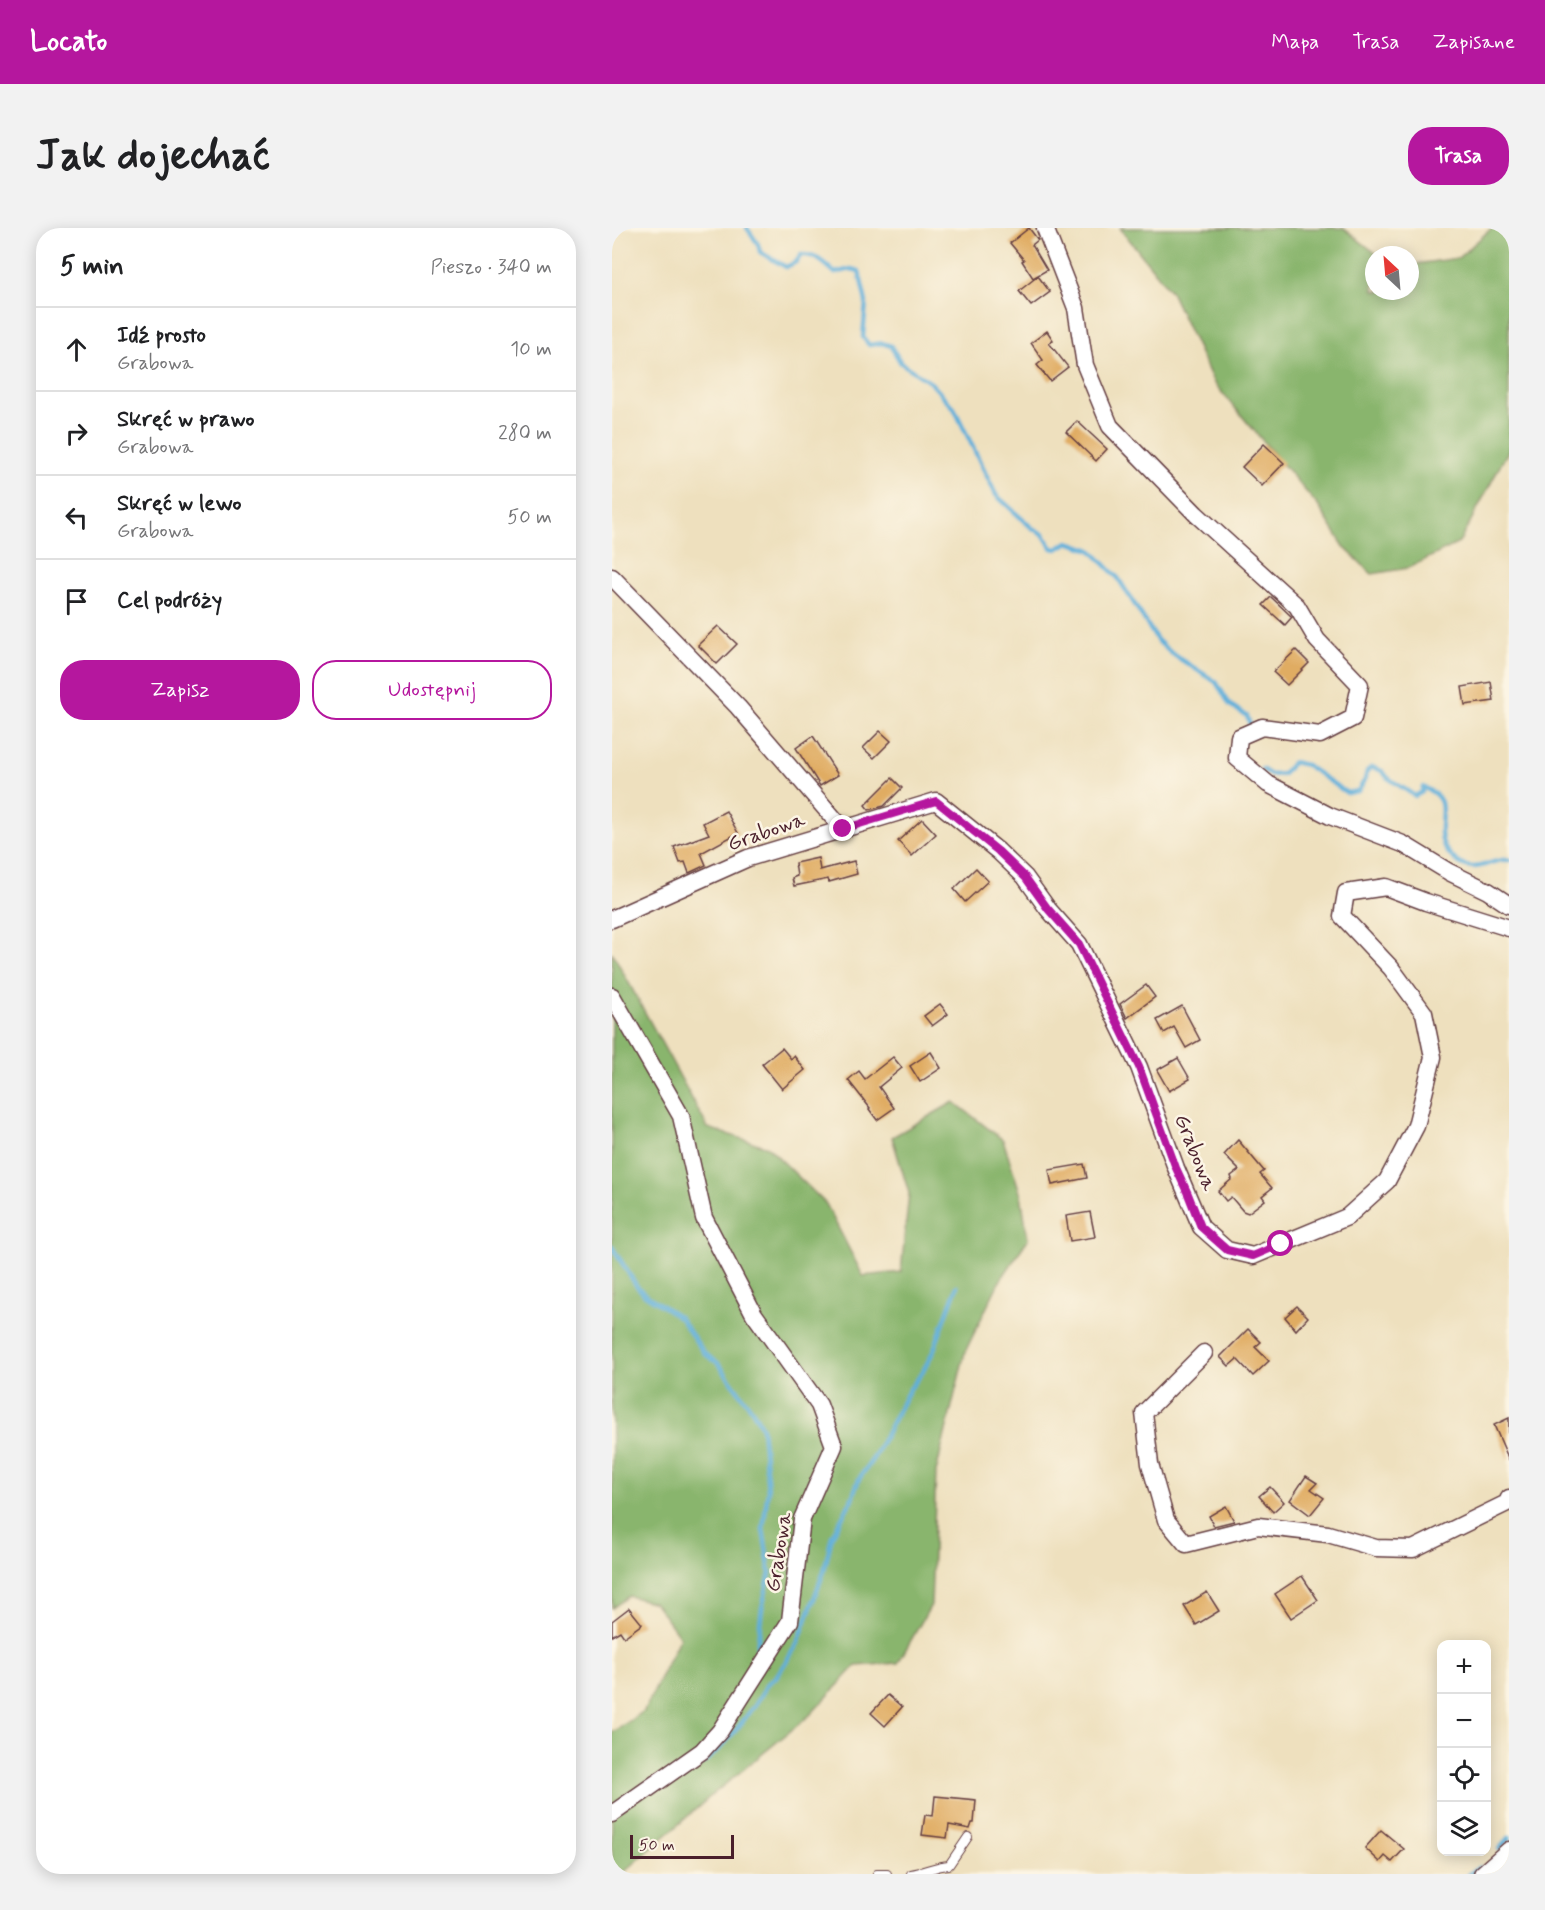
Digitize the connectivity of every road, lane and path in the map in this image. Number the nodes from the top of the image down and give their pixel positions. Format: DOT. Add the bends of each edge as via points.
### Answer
graph roads {
  1 [pos="1045,228"];
  2 [pos="612,577"];
  3 [pos="843,829"];
  4 [pos="1509,905"];
  5 [pos="612,919"];
  6 [pos="1509,928"];
  7 [pos="612,996"];
  8 [pos="1204,1353"];
  9 [pos="1509,1498"];
  10 [pos="612,1814"];
  11 [pos="968,1837"];
  12 [pos="1509,1850"];
  13 [pos="877,1874"];
  14 [pos="887,1874"];
  15 [pos="911,1874"];
  16 [pos="1482,1874"];
  1 -- 4 [label="street" via="1076,308 1085,365 1110,426 1196,514 1297,606 1317,640 1360,685 1353,718 1320,735 1262,727 1239,737 1237,758 1268,784 1330,816 1403,844"];
  2 -- 3 [label="street" via="738,707"];
  3 -- 5 [label="street, Grabowa" via="748,858"];
  3 -- 6 [label="street, Grabowa" via="936,801 1025,877 1079,944 1139,1067 1201,1227 1227,1250 1253,1256 1347,1216 1387,1181 1416,1126 1432,1057 1424,1012 1391,968 1342,916 1346,893 1386,887"];
  7 -- 10 [label="street, Grabowa" via="681,1116 704,1218 754,1314 819,1405 834,1446 802,1519 790,1621 720,1731 702,1750"];
  8 -- 9 [label="street" via="1144,1413 1150,1464 1166,1520 1186,1544 1258,1527 1328,1534 1376,1548 1413,1549 1507,1503"];
  11 -- 15 [label="lane" via="949,1865"];
  12 -- 16 [label="street"];
  13 -- 14 [label="lane"];
}
